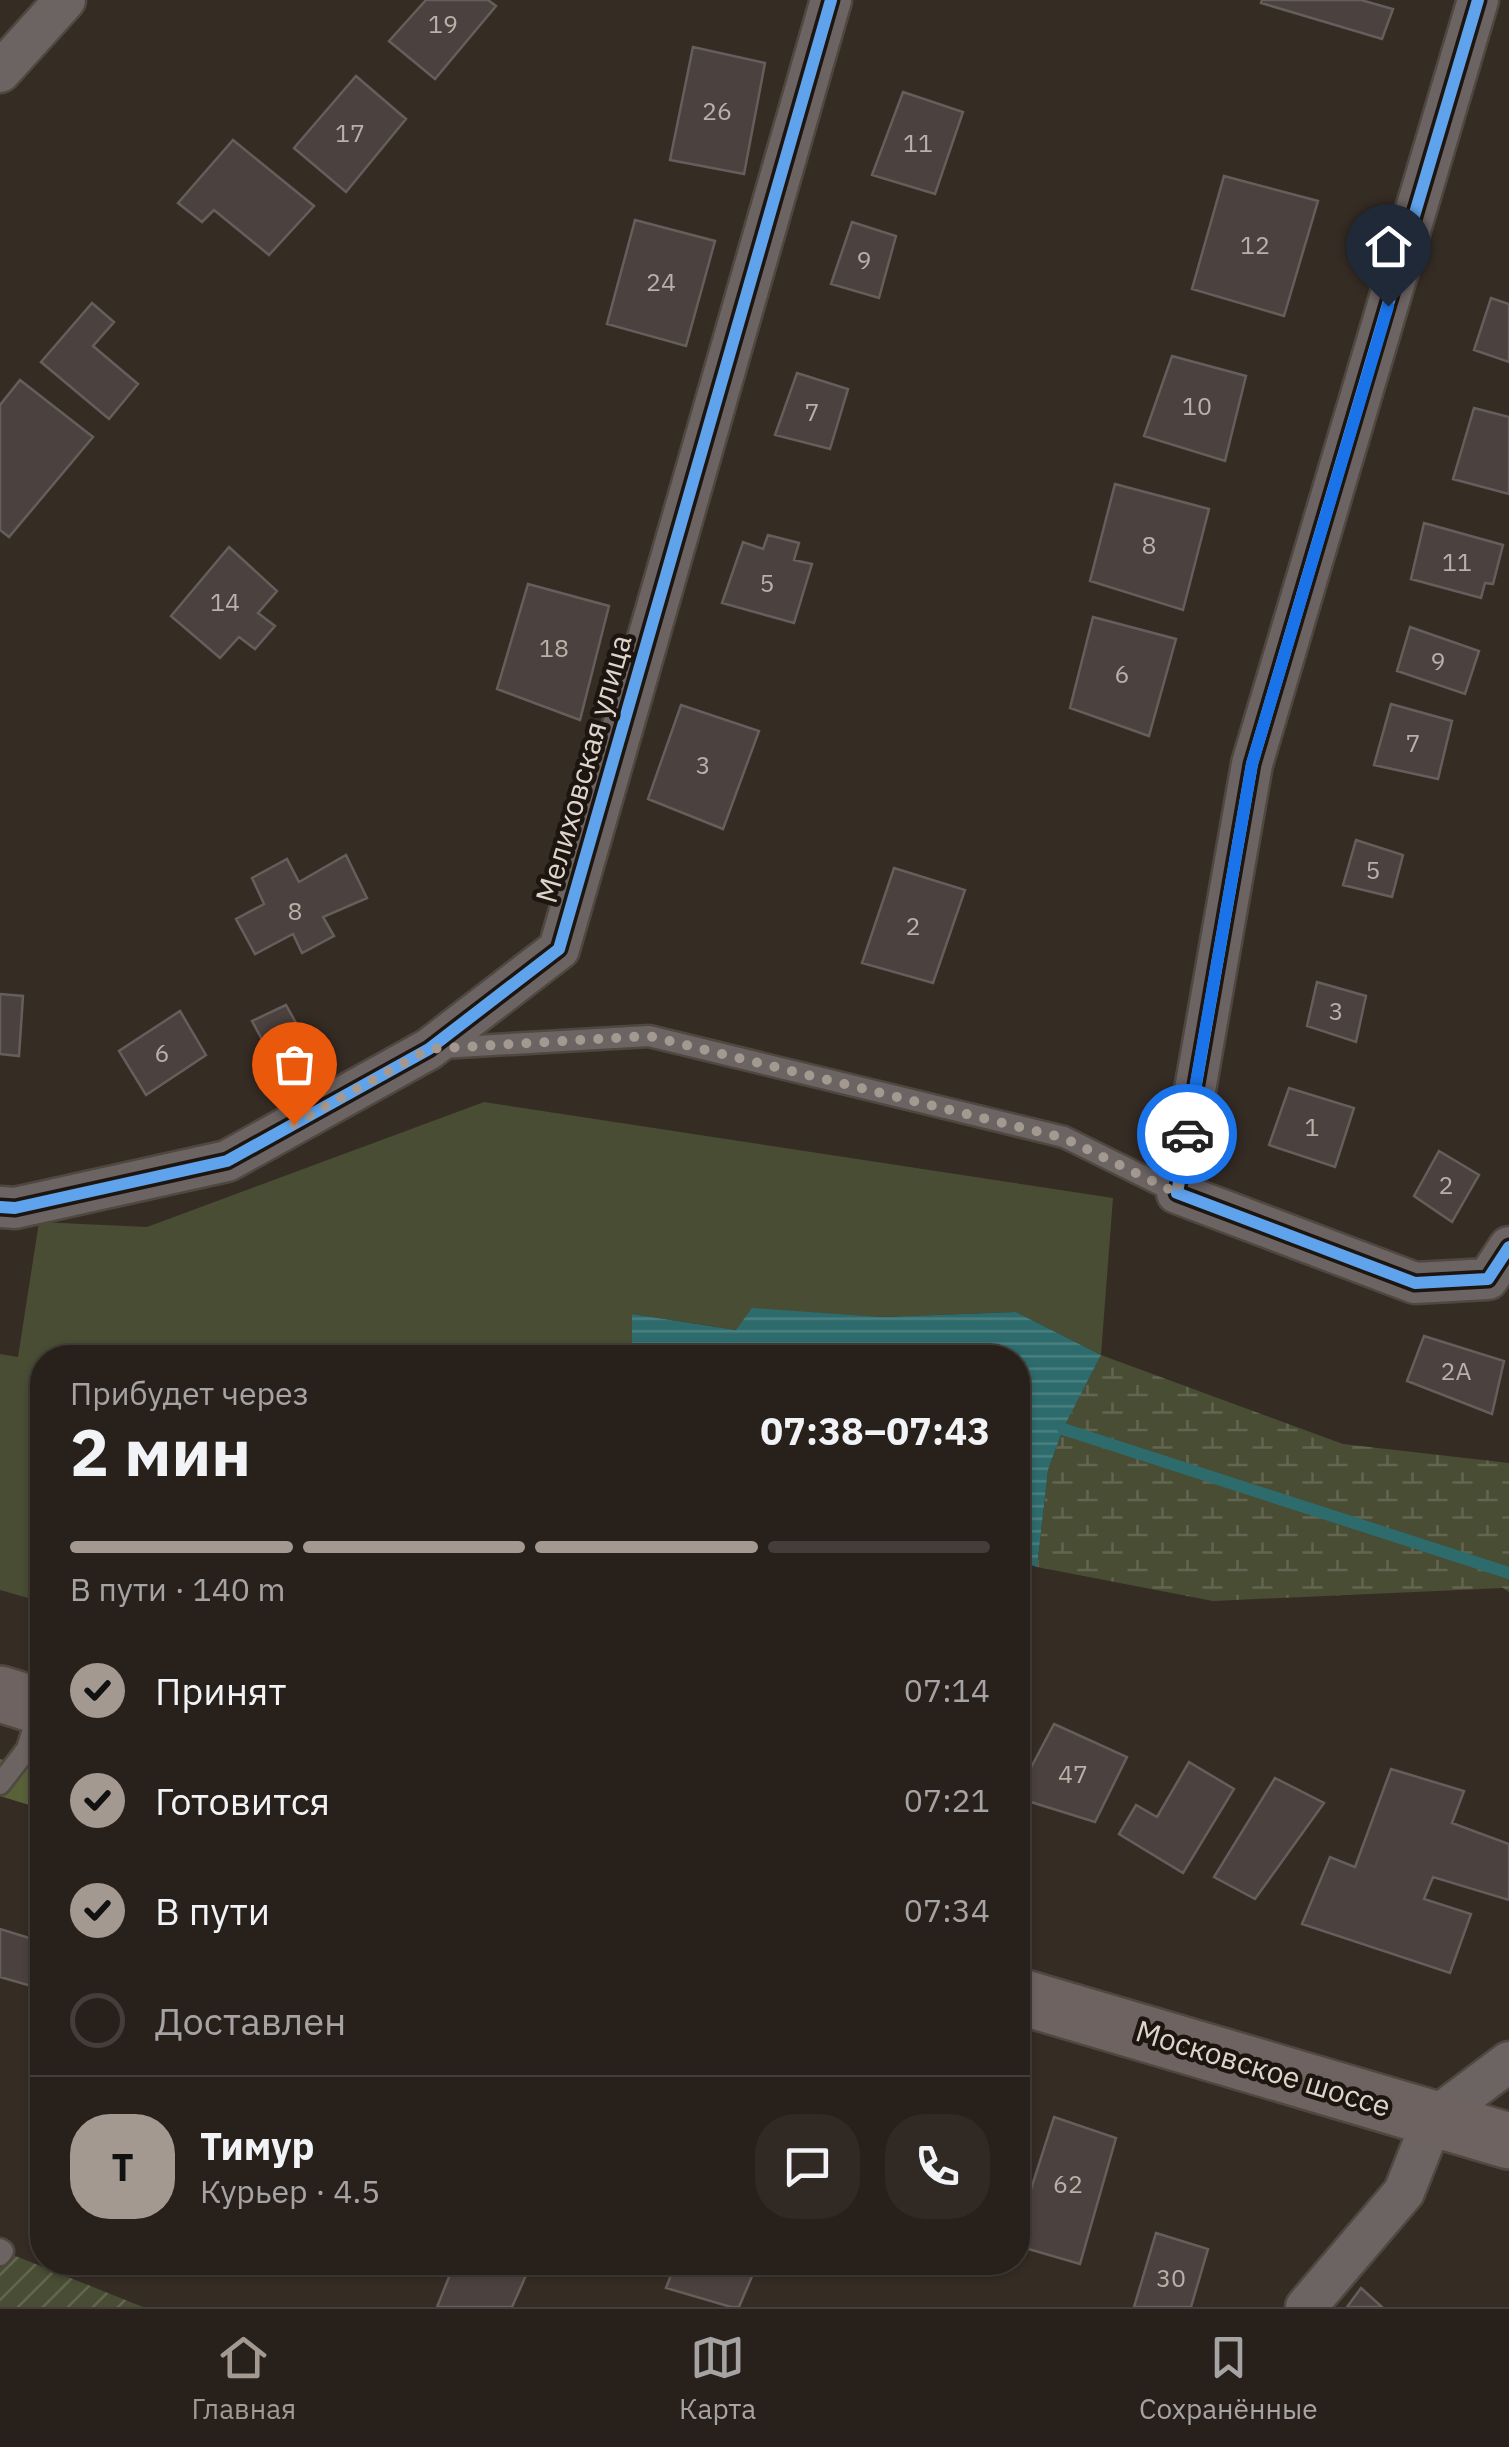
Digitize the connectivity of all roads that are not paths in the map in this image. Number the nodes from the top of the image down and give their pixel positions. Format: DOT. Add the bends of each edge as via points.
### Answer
graph roads {
  1 [pos="65,0"];
  2 [pos="831,0"];
  3 [pos="1478,0"];
  4 [pos="0,72"];
  5 [pos="429,1049"];
  6 [pos="1177,1193"];
  7 [pos="0,1207"];
  8 [pos="1509,1247"];
  9 [pos="28,1703"];
  10 [pos="0,1784"];
  11 [pos="1030,2000"];
  12 [pos="1509,2062"];
  13 [pos="1434,2119"];
  14 [pos="1509,2141"];
  15 [pos="1306,2307"];
  1 -- 4 [label="street"];
  2 -- 5 [label="street, Мелиховская улица" via="559,949"];
  3 -- 6 [label="street" via="1252,764"];
  5 -- 6 [label="lane" via="649,1036 1064,1138"];
  5 -- 7 [label="street, Мелиховская улица" via="227,1161"];
  6 -- 8 [label="street" via="1415,1283 1488,1279"];
  9 -- 10 [label="lane" via="27,1750"];
  11 -- 13 [label="main road, Московское шоссе"];
  12 -- 13 [label="street"];
  13 -- 14 [label="main road, Московское шоссе"];
  13 -- 15 [label="street" via="1404,2192"];
}
